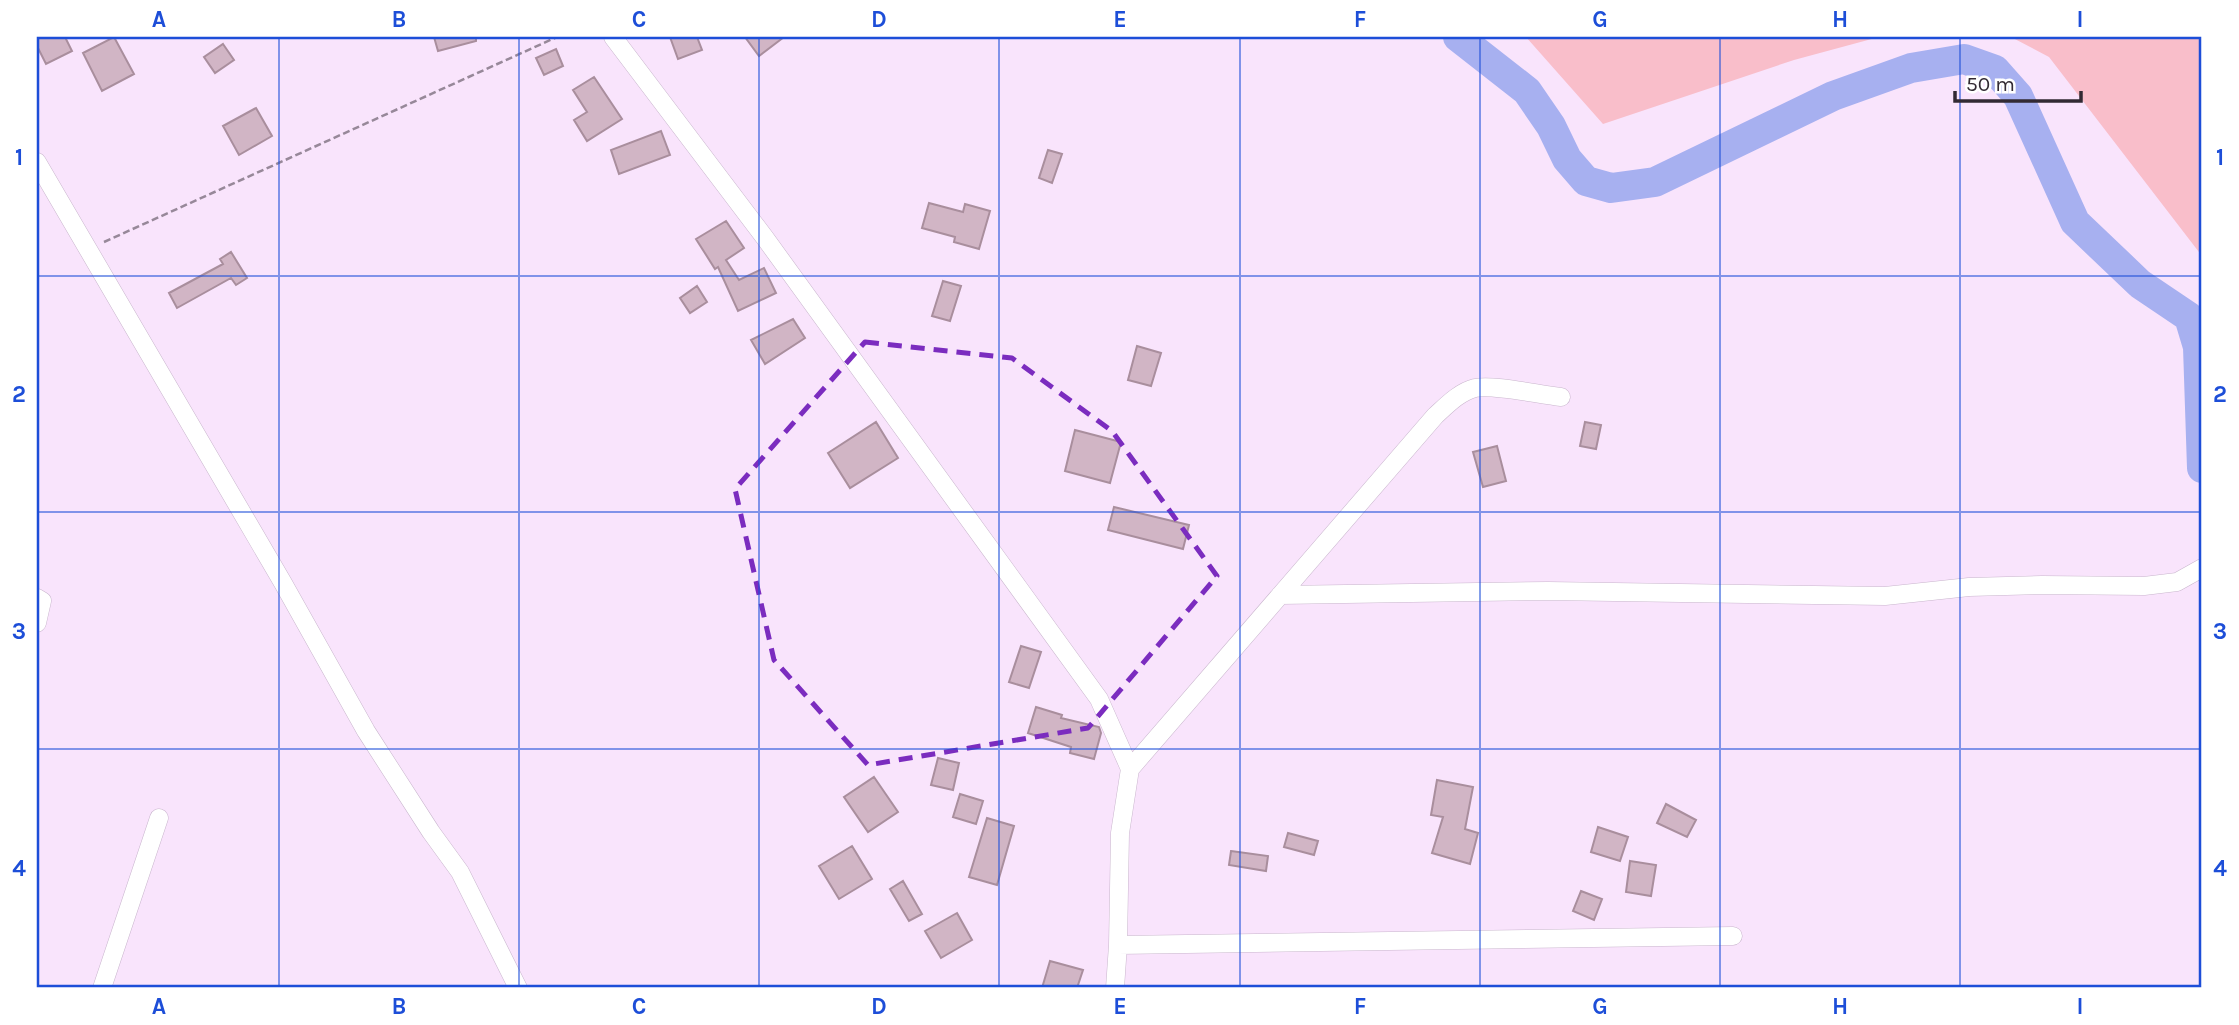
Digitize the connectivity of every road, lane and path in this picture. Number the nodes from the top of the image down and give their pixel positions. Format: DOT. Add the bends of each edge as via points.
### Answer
graph roads {
  1 [pos="557,37"];
  2 [pos="613,37"];
  3 [pos="37,162"];
  4 [pos="87,250"];
  5 [pos="1562,397"];
  6 [pos="2202,568"];
  7 [pos="1280,596"];
  8 [pos="37,598"];
  9 [pos="37,623"];
  10 [pos="1130,769"];
  11 [pos="159,818"];
  12 [pos="1733,936"];
  13 [pos="1118,945"];
  14 [pos="102,988"];
  15 [pos="518,988"];
  16 [pos="1115,988"];
  1 -- 4 [label="path"];
  2 -- 10 [label="street" via="1083,676 1099,699"];
  3 -- 4 [label="street"];
  4 -- 15 [label="street" via="366,731 460,872"];
  5 -- 7 [label="street" via="1474,388 1456,398 1435,416"];
  6 -- 7 [label="street" via="2177,582 2144,586 1981,587 1885,596 1548,591"];
  7 -- 10 [label="street"];
  8 -- 9 [label="street" via="42,601"];
  10 -- 13 [label="street" via="1120,833"];
  11 -- 14 [label="street"];
  12 -- 13 [label="street"];
  13 -- 16 [label="street"];
}
